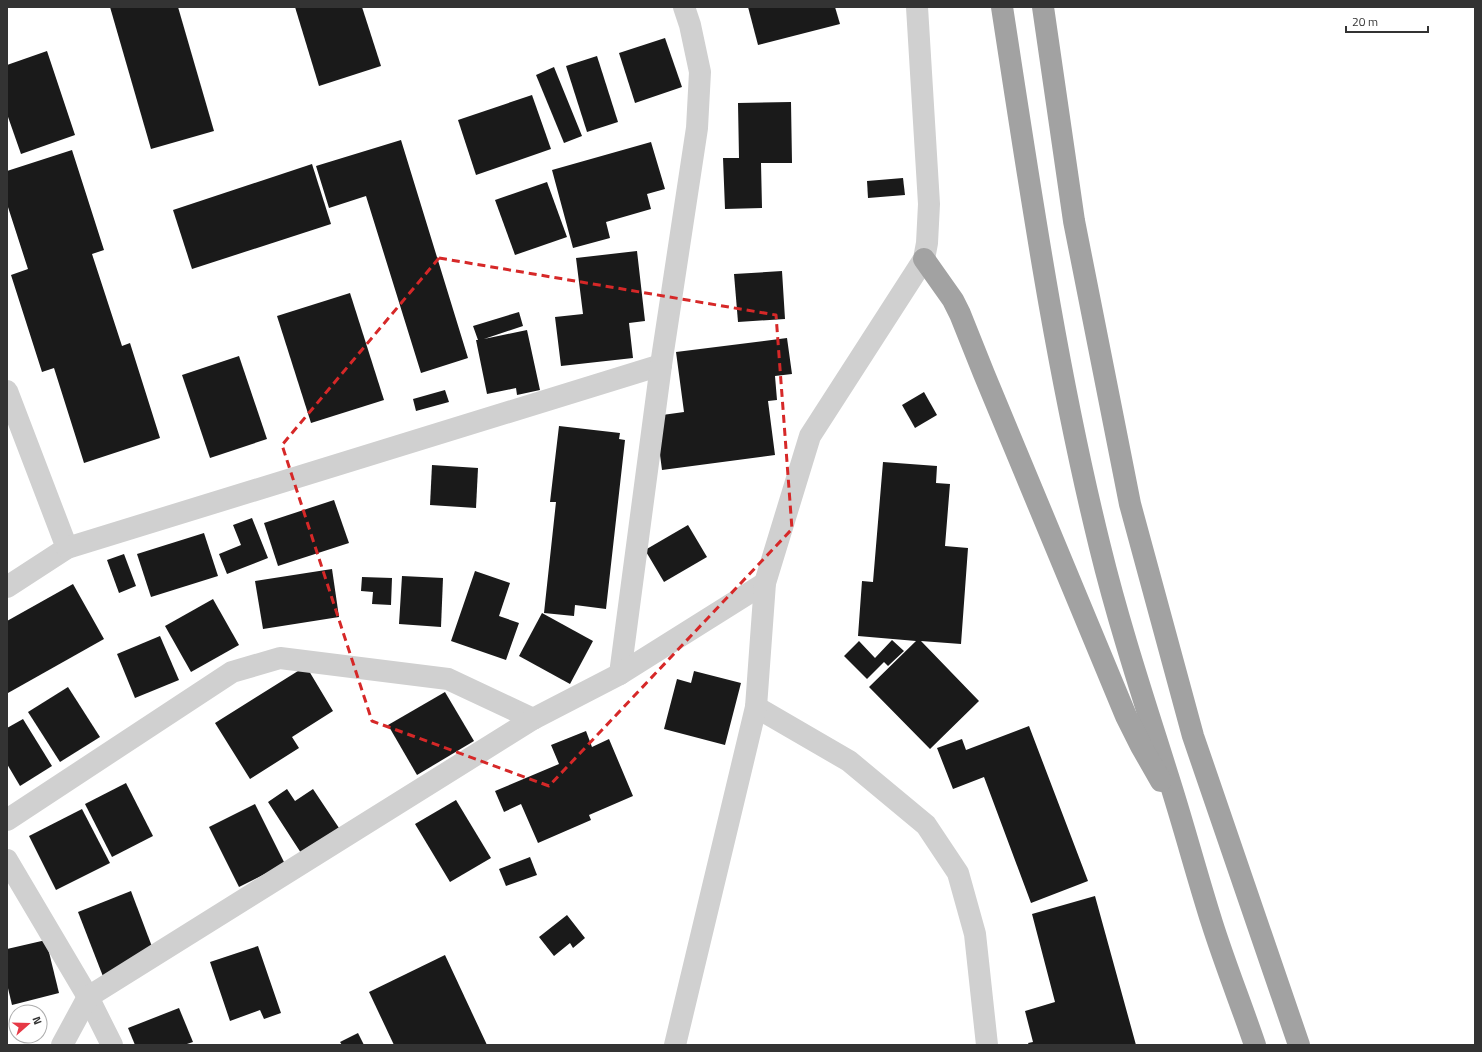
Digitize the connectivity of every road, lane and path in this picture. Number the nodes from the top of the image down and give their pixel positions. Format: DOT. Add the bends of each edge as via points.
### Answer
graph roads {
  1 [pos="684,7"];
  2 [pos="916,7"];
  3 [pos="1002,7"];
  4 [pos="1044,7"];
  5 [pos="924,259"];
  6 [pos="661,365"];
  7 [pos="7,391"];
  8 [pos="67,548"];
  9 [pos="765,584"];
  10 [pos="7,587"];
  11 [pos="620,674"];
  12 [pos="756,707"];
  13 [pos="533,719"];
  14 [pos="1177,804"];
  15 [pos="7,820"];
  16 [pos="7,860"];
  17 [pos="88,997"];
  18 [pos="62,1045"];
  19 [pos="112,1045"];
  20 [pos="675,1045"];
  21 [pos="987,1045"];
  22 [pos="1255,1045"];
  23 [pos="1300,1045"];
  1 -- 6 [label="street" via="700,72 696,128"];
  2 -- 5 [label="street" via="929,204"];
  3 -- 14 [label="highway" via="1053,325 1076,442 1122,628"];
  4 -- 23 [label="highway" via="1074,221 1130,504 1193,736"];
  5 -- 9 [label="street" via="810,436"];
  5 -- 14 [label="highway" via="953,300 963,321 1126,716 1154,770"];
  6 -- 8 [label="street"];
  6 -- 11 [label="street"];
  7 -- 8 [label="street"];
  8 -- 10 [label="street"];
  9 -- 11 [label="street"];
  9 -- 12 [label="street"];
  11 -- 13 [label="street"];
  12 -- 20 [label="street"];
  12 -- 21 [label="street" via="849,761 926,825 958,873 973,926"];
  13 -- 15 [label="street" via="448,679 280,658 232,672"];
  13 -- 17 [label="street"];
  14 -- 22 [label="highway" via="1212,924"];
  16 -- 17 [label="street"];
  17 -- 18 [label="street"];
  17 -- 19 [label="street"];
}
